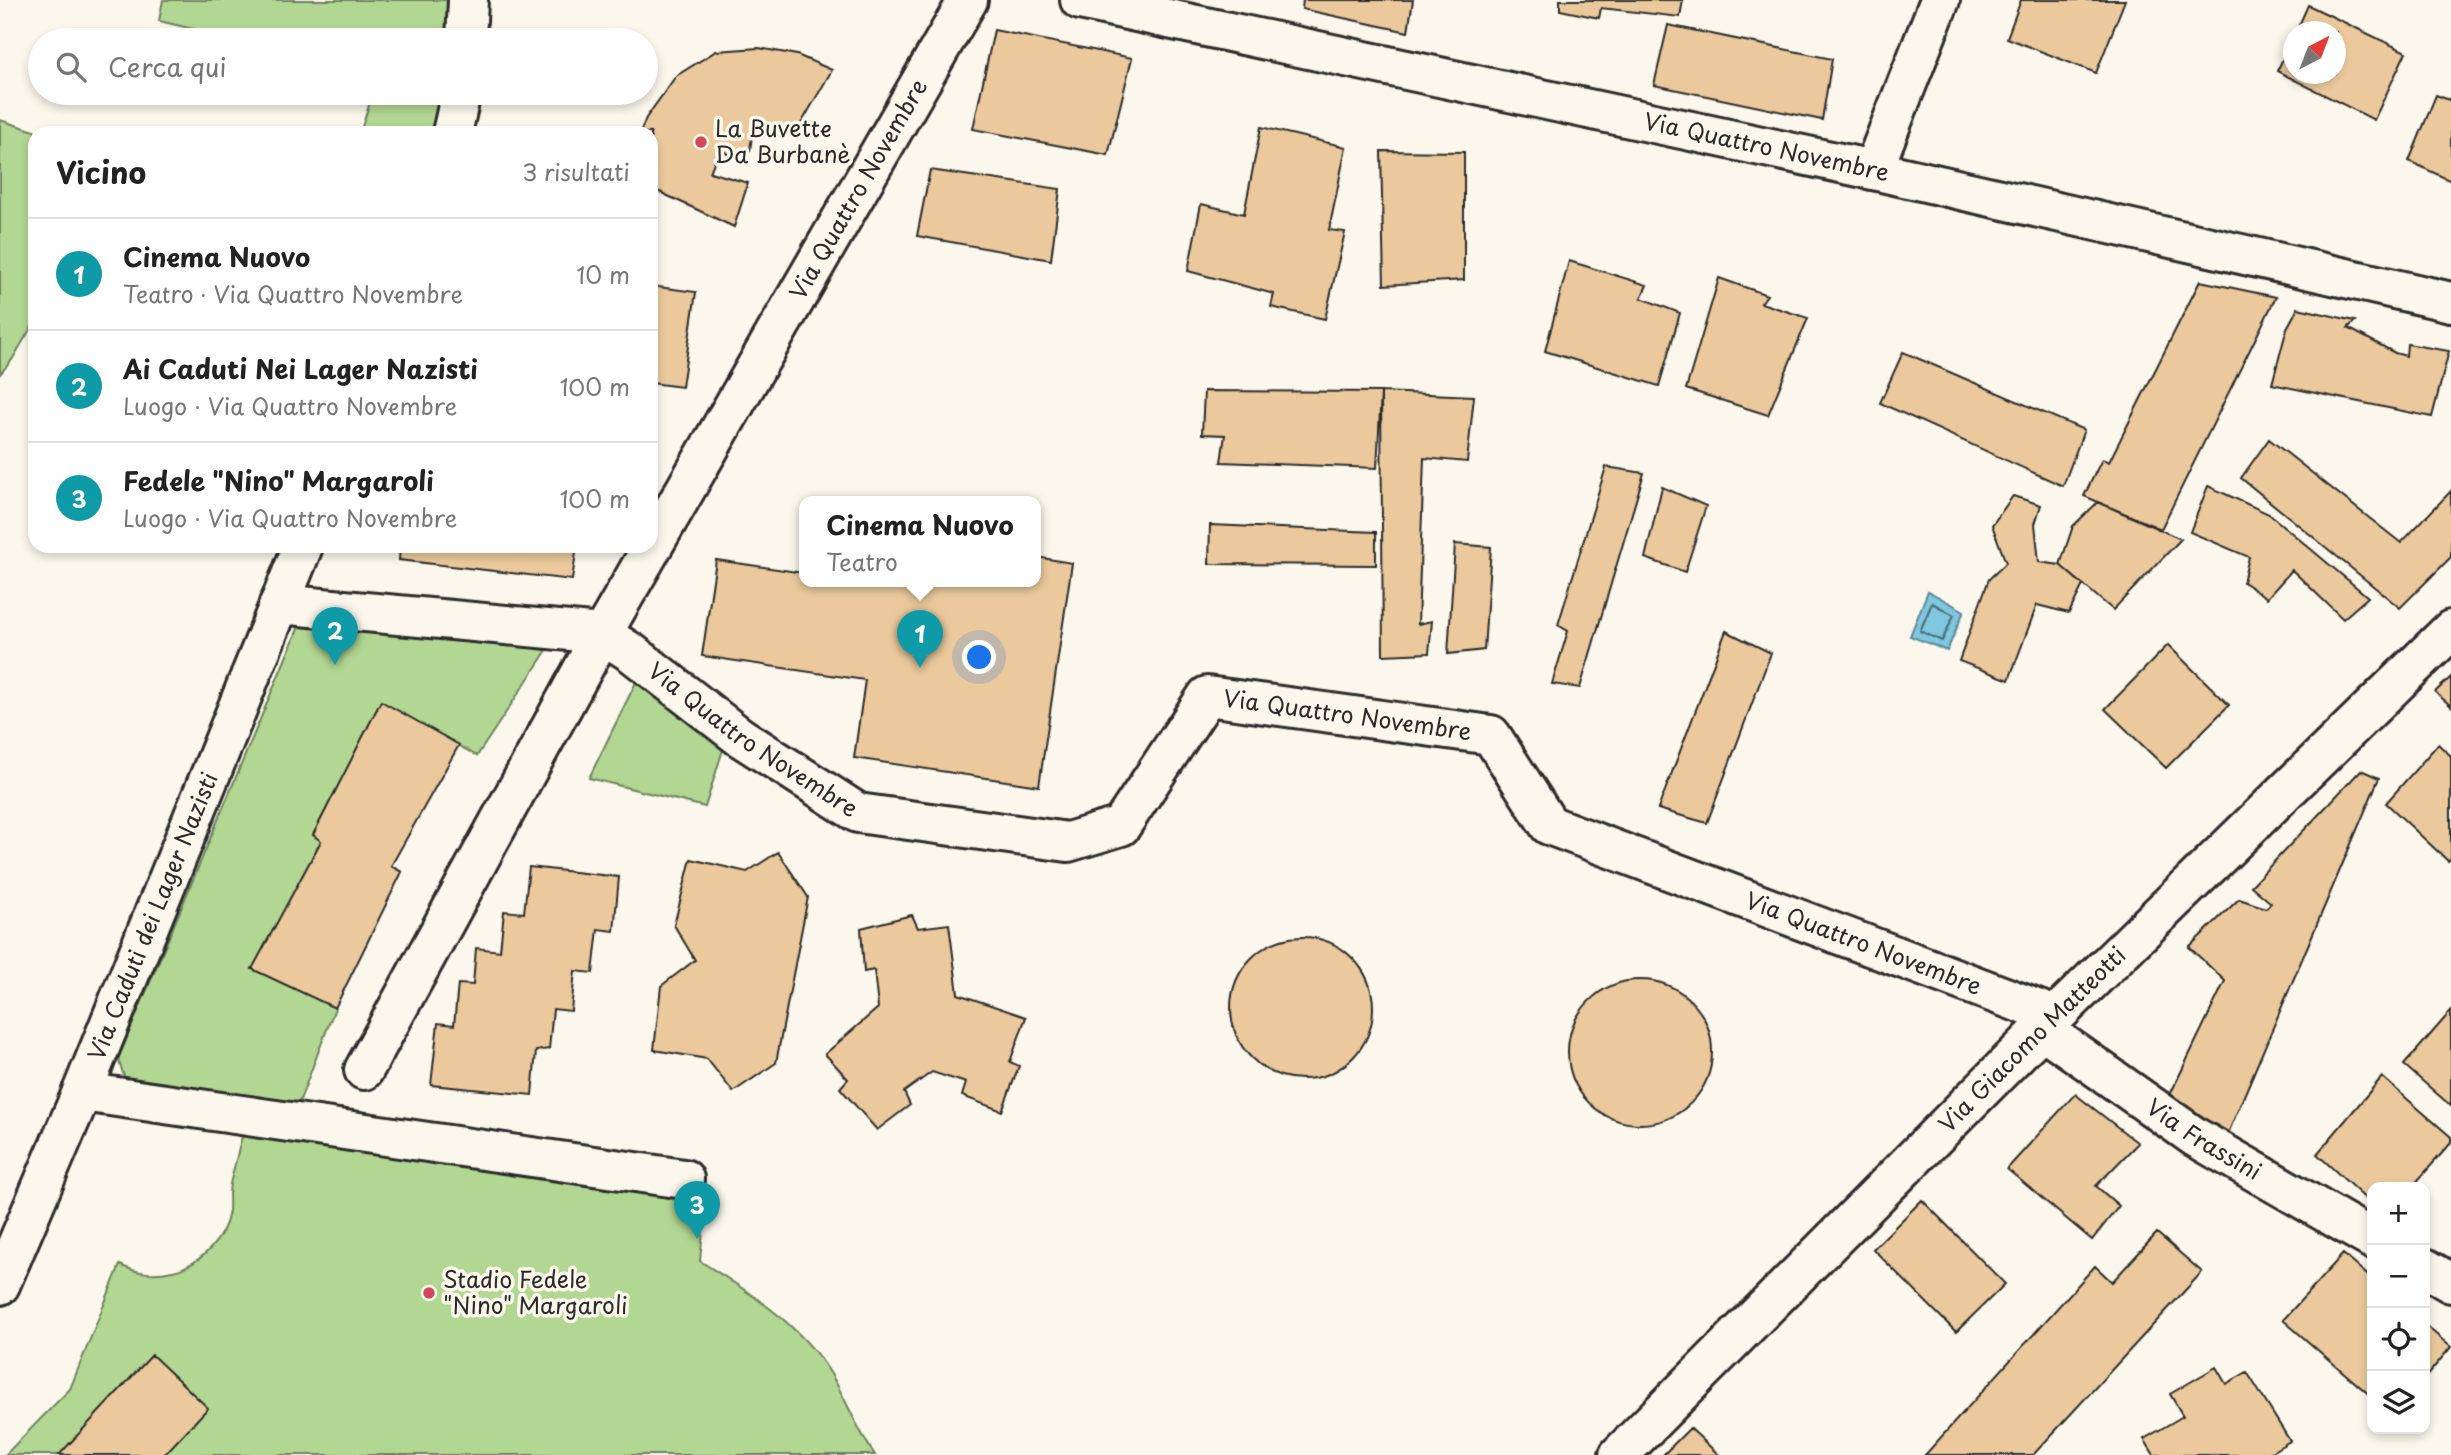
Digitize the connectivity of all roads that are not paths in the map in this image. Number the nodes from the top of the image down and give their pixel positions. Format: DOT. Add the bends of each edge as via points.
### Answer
graph roads {
  1 [pos="468,0"];
  2 [pos="968,0"];
  3 [pos="1080,0"];
  4 [pos="1941,0"];
  5 [pos="467,28"];
  6 [pos="458,105"];
  7 [pos="454,126"];
  8 [pos="1873,170"];
  9 [pos="2451,302"];
  10 [pos="658,538"];
  11 [pos="300,553"];
  12 [pos="650,553"];
  13 [pos="279,604"];
  14 [pos="2451,630"];
  15 [pos="603,634"];
  16 [pos="2049,1023"];
  17 [pos="364,1070"];
  18 [pos="82,1092"];
  19 [pos="684,1179"];
  20 [pos="2367,1236"];
  21 [pos="2430,1271"];
  22 [pos="2451,1283"];
  23 [pos="0,1285"];
  24 [pos="1619,1455"];
  1 -- 5 [label="street"];
  2 -- 10 [label="street, Via Quattro Novembre"];
  3 -- 8 [label="street, Via Quattro Novembre"];
  4 -- 8 [label="street"];
  6 -- 7 [label="street"];
  8 -- 9 [label="street, Via Quattro Novembre"];
  11 -- 13 [label="street, Via Caduti dei Lager Nazisti"];
  12 -- 15 [label="street, Via Quattro Novembre"];
  13 -- 15 [label="street, Via Quattro Novembre"];
  13 -- 18 [label="street, Via Caduti dei Lager Nazisti"];
  14 -- 16 [label="street, Via Giacomo Matteotti"];
  15 -- 16 [label="street, Via Quattro Novembre" via="740,737 858,813 1068,842 1121,826 1207,696 1491,735 1549,825"];
  15 -- 17 [label="street, Via Quattro Novembre"];
  16 -- 20 [label="street, Via Frassini" via="2195,1137"];
  16 -- 24 [label="street, Via Giacomo Matteotti"];
  18 -- 19 [label="street"];
  18 -- 23 [label="street, Via Caduti dei Lager Nazisti"];
  21 -- 22 [label="street"];
}
